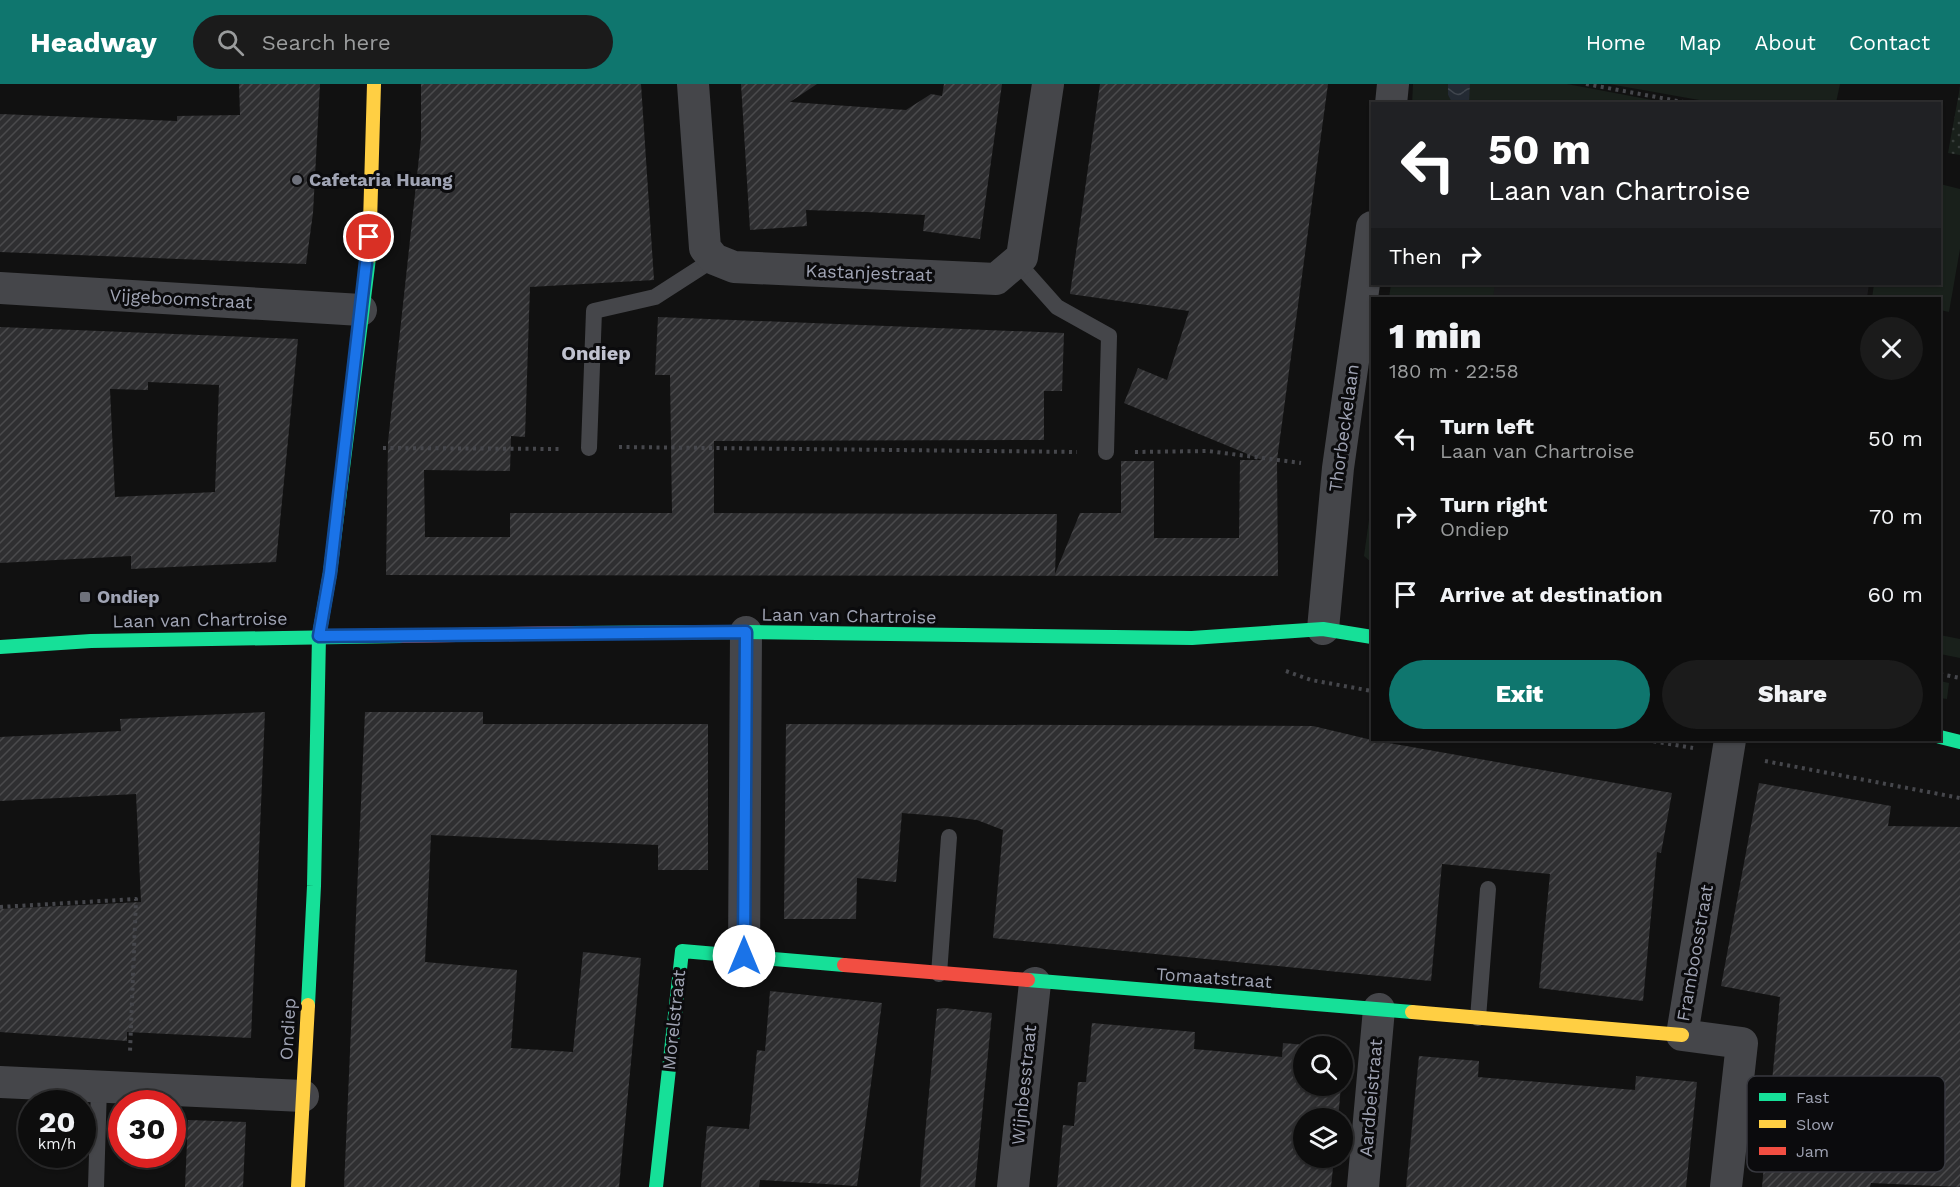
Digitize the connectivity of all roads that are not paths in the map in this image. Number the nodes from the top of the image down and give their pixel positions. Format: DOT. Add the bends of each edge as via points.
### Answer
graph roads {
  1 [pos="374,84"];
  2 [pos="693,84"];
  3 [pos="1048,84"];
  4 [pos="1393,84"];
  5 [pos="1390,102"];
  6 [pos="1371,234"];
  7 [pos="714,259"];
  8 [pos="1017,262"];
  9 [pos="0,288"];
  10 [pos="361,310"];
  11 [pos="589,448"];
  12 [pos="1106,452"];
  13 [pos="1323,630"];
  14 [pos="746,632"];
  15 [pos="319,636"];
  16 [pos="1371,637"];
  17 [pos="0,646"];
  18 [pos="1941,737"];
  19 [pos="1960,742"];
  20 [pos="1730,747"];
  21 [pos="949,837"];
  22 [pos="1488,889"];
  23 [pos="744,956"];
  24 [pos="939,974"];
  25 [pos="1035,983"];
  26 [pos="1379,1009"];
  27 [pos="1478,1018"];
  28 [pos="1682,1035"];
  29 [pos="0,1082"];
  30 [pos="114,1088"];
  31 [pos="303,1096"];
  32 [pos="96,1187"];
  33 [pos="298,1187"];
  34 [pos="656,1187"];
  35 [pos="1012,1187"];
  36 [pos="1363,1187"];
  37 [pos="1726,1187"];
  1 -- 10 [label="street, Ondiep" via="369,259"];
  2 -- 7 [label="street" via="705,248"];
  3 -- 8 [label="street" via="1022,257"];
  4 -- 5 [label="street"];
  6 -- 13 [label="street, Thorbeckelaan" via="1338,468"];
  7 -- 8 [label="street, Kastanjestraat" via="734,267 996,279"];
  7 -- 11 [label="lane" via="655,297 594,311"];
  8 -- 12 [label="lane" via="1057,307 1109,336"];
  9 -- 10 [label="street, Vijgeboomstraat"];
  10 -- 15 [label="street, Ondiep"];
  13 -- 14 [label="street, Laan van Chartroise" via="1192,638"];
  13 -- 16 [label="street, Laan van Chartroise"];
  14 -- 15 [label="street, Laan van Chartroise"];
  14 -- 23 [label="street"];
  15 -- 17 [label="street, Laan van Chartroise"];
  15 -- 31 [label="street, Ondiep" via="314,886"];
  18 -- 19 [label="street"];
  20 -- 28 [label="street, Framboosstraat"];
  21 -- 24 [label="lane"];
  22 -- 27 [label="lane"];
  23 -- 24 [label="street, Tomaatstraat"];
  23 -- 34 [label="street, Morelstraat" via="682,951"];
  24 -- 25 [label="street, Tomaatstraat"];
  25 -- 26 [label="street, Tomaatstraat"];
  25 -- 35 [label="street, Wijnbesstraat"];
  26 -- 27 [label="street, Tomaatstraat"];
  26 -- 36 [label="street, Aardbeistraat"];
  27 -- 28 [label="street, Tomaatstraat"];
  28 -- 37 [label="street, Framboosstraat" via="1742,1043"];
  29 -- 30 [label="street"];
  30 -- 31 [label="street"];
  30 -- 32 [label="lane"];
  31 -- 33 [label="street, Ondiep"];
}
